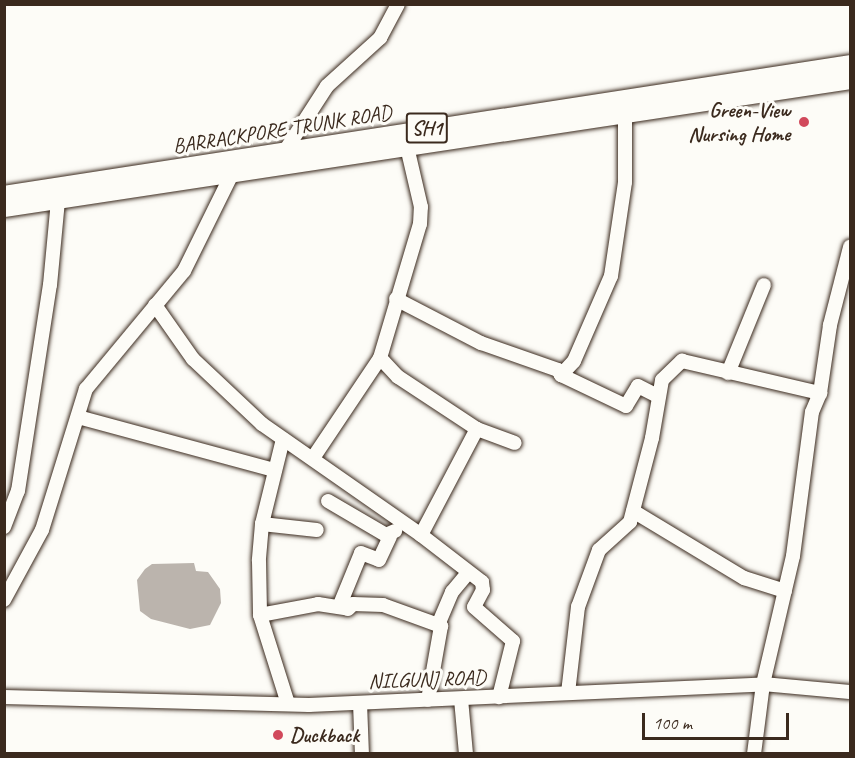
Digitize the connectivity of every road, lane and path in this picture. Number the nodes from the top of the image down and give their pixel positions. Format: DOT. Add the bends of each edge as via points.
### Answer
graph roads {
  1 [pos="398,4"];
  2 [pos="850,64"];
  3 [pos="850,80"];
  4 [pos="625,115"];
  5 [pos="407,147"];
  6 [pos="285,151"];
  7 [pos="231,167"];
  8 [pos="4,195"];
  9 [pos="58,200"];
  10 [pos="4,208"];
  11 [pos="850,247"];
  12 [pos="764,285"];
  13 [pos="396,299"];
  14 [pos="155,305"];
  15 [pos="380,358"];
  16 [pos="728,373"];
  17 [pos="561,375"];
  18 [pos="820,393"];
  19 [pos="658,396"];
  20 [pos="78,417"];
  21 [pos="477,429"];
  22 [pos="284,439"];
  23 [pos="515,443"];
  24 [pos="313,458"];
  25 [pos="275,470"];
  26 [pos="328,501"];
  27 [pos="633,511"];
  28 [pos="401,520"];
  29 [pos="262,524"];
  30 [pos="4,527"];
  31 [pos="316,530"];
  32 [pos="421,535"];
  33 [pos="390,536"];
  34 [pos="468,573"];
  35 [pos="785,591"];
  36 [pos="4,600"];
  37 [pos="339,607"];
  38 [pos="260,615"];
  39 [pos="438,625"];
  40 [pos="763,684"];
  41 [pos="850,692"];
  42 [pos="568,693"];
  43 [pos="4,697"];
  44 [pos="499,697"];
  45 [pos="461,699"];
  46 [pos="428,700"];
  47 [pos="360,703"];
  48 [pos="288,704"];
  49 [pos="362,753"];
  50 [pos="466,753"];
  51 [pos="754,753"];
  1 -- 6 [label="street" via="380,38 327,86"];
  2 -- 6 [label="main road, BARRACKPORE TRUNK ROAD / SH1"];
  3 -- 4 [label="main road, BARRACKPORE TRUNK ROAD / SH1"];
  4 -- 5 [label="main road, BARRACKPORE TRUNK ROAD / SH1"];
  4 -- 17 [label="street" via="625,182 610,276 574,361"];
  5 -- 7 [label="main road, BARRACKPORE TRUNK ROAD / SH1"];
  5 -- 13 [label="street" via="421,207"];
  6 -- 7 [label="main road, BARRACKPORE TRUNK ROAD / SH1"];
  7 -- 8 [label="main road, BARRACKPORE TRUNK ROAD / SH1"];
  7 -- 9 [label="main road, BARRACKPORE TRUNK ROAD / SH1"];
  7 -- 14 [label="street" via="184,271"];
  9 -- 10 [label="main road, BARRACKPORE TRUNK ROAD / SH1"];
  9 -- 30 [label="street" via="50,285 18,492"];
  11 -- 18 [label="street" via="830,326"];
  12 -- 16 [label="street"];
  13 -- 15 [label="street"];
  13 -- 17 [label="street" via="475,340 558,370"];
  14 -- 20 [label="street" via="86,389"];
  14 -- 22 [label="street" via="193,359"];
  15 -- 21 [label="street" via="398,376"];
  15 -- 24 [label="street"];
  16 -- 18 [label="street"];
  16 -- 19 [label="street" via="682,361 662,380"];
  17 -- 19 [label="street" via="626,406 638,386"];
  18 -- 35 [label="street" via="812,412"];
  19 -- 27 [label="street" via="652,438"];
  20 -- 25 [label="street"];
  20 -- 36 [label="street" via="42,531"];
  21 -- 23 [label="street"];
  21 -- 32 [label="street"];
  22 -- 24 [label="street"];
  22 -- 25 [label="street"];
  24 -- 28 [label="street"];
  25 -- 29 [label="street"];
  26 -- 33 [label="street"];
  27 -- 35 [label="street" via="744,578"];
  27 -- 42 [label="street" via="630,522 598,550 592,566 579,607"];
  28 -- 32 [label="street"];
  28 -- 33 [label="street"];
  29 -- 31 [label="street"];
  29 -- 38 [label="street"];
  32 -- 34 [label="street"];
  33 -- 37 [label="street" via="379,560 361,553"];
  34 -- 39 [label="street" via="452,592"];
  34 -- 44 [label="street" via="483,586 474,607 513,641"];
  35 -- 40 [label="street"];
  37 -- 38 [label="street" via="318,604"];
  37 -- 39 [label="street" via="383,605"];
  38 -- 48 [label="street"];
  39 -- 46 [label="street" via="441,626"];
  40 -- 41 [label="street, NILGUNJ ROAD"];
  40 -- 42 [label="street, NILGUNJ ROAD"];
  40 -- 51 [label="street"];
  42 -- 44 [label="street, NILGUNJ ROAD"];
  43 -- 48 [label="street, NILGUNJ ROAD"];
  44 -- 45 [label="street, NILGUNJ ROAD"];
  45 -- 46 [label="street, NILGUNJ ROAD"];
  45 -- 50 [label="street"];
  46 -- 47 [label="street, NILGUNJ ROAD"];
  47 -- 48 [label="street, NILGUNJ ROAD"];
  47 -- 49 [label="street"];
}
